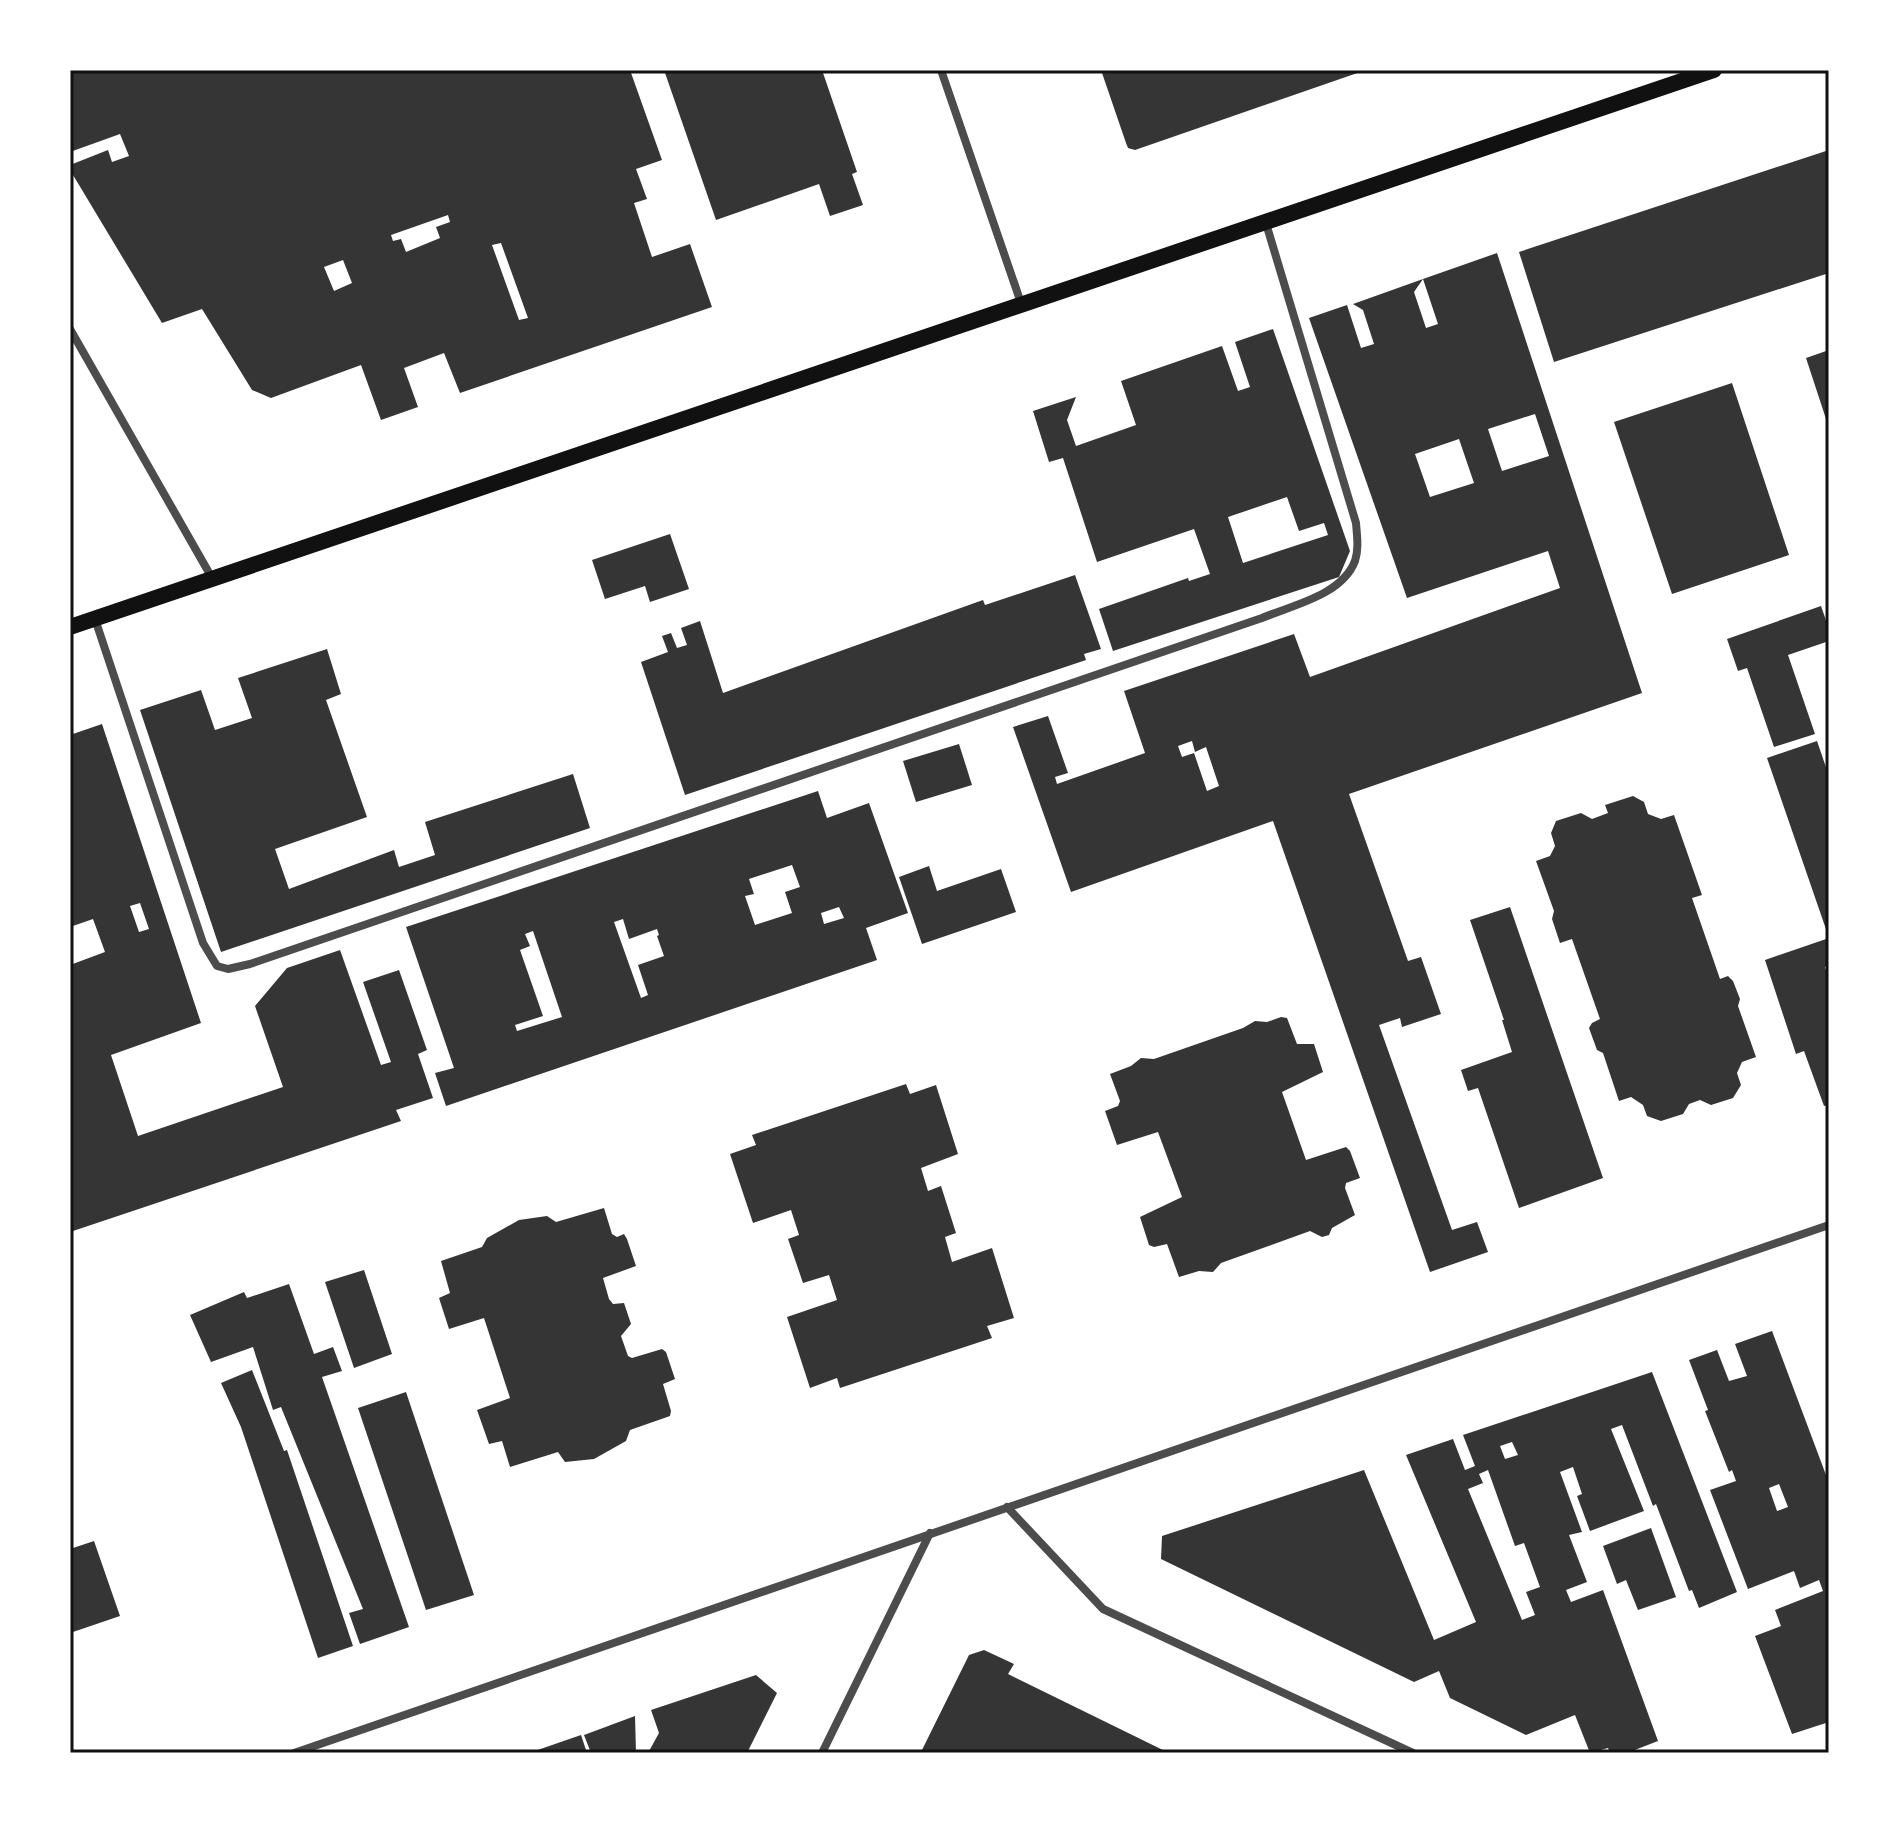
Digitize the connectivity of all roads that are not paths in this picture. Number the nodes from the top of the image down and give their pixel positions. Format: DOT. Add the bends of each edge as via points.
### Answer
graph roads {
  1 [pos="941,70"];
  2 [pos="1714,70"];
  3 [pos="1265,220"];
  4 [pos="1021,303"];
  5 [pos="70,329"];
  6 [pos="212,579"];
  7 [pos="95,619"];
  8 [pos="70,627"];
  9 [pos="1829,1225"];
  10 [pos="1007,1507"];
  11 [pos="930,1533"];
  12 [pos="294,1753"];
  13 [pos="822,1753"];
  14 [pos="1413,1753"];
  1 -- 4 [label="street"];
  2 -- 3 [label="main road"];
  3 -- 4 [label="main road"];
  3 -- 7 [label="street" via="1356,523 1355,562 1343,581 1262,618 295,948 228,969 217,966 210,956"];
  4 -- 6 [label="main road"];
  5 -- 6 [label="street"];
  6 -- 7 [label="main road"];
  7 -- 8 [label="main road"];
  9 -- 10 [label="street"];
  10 -- 11 [label="street"];
  10 -- 14 [label="street" via="1103,1609"];
  11 -- 12 [label="street"];
  11 -- 13 [label="street"];
}
